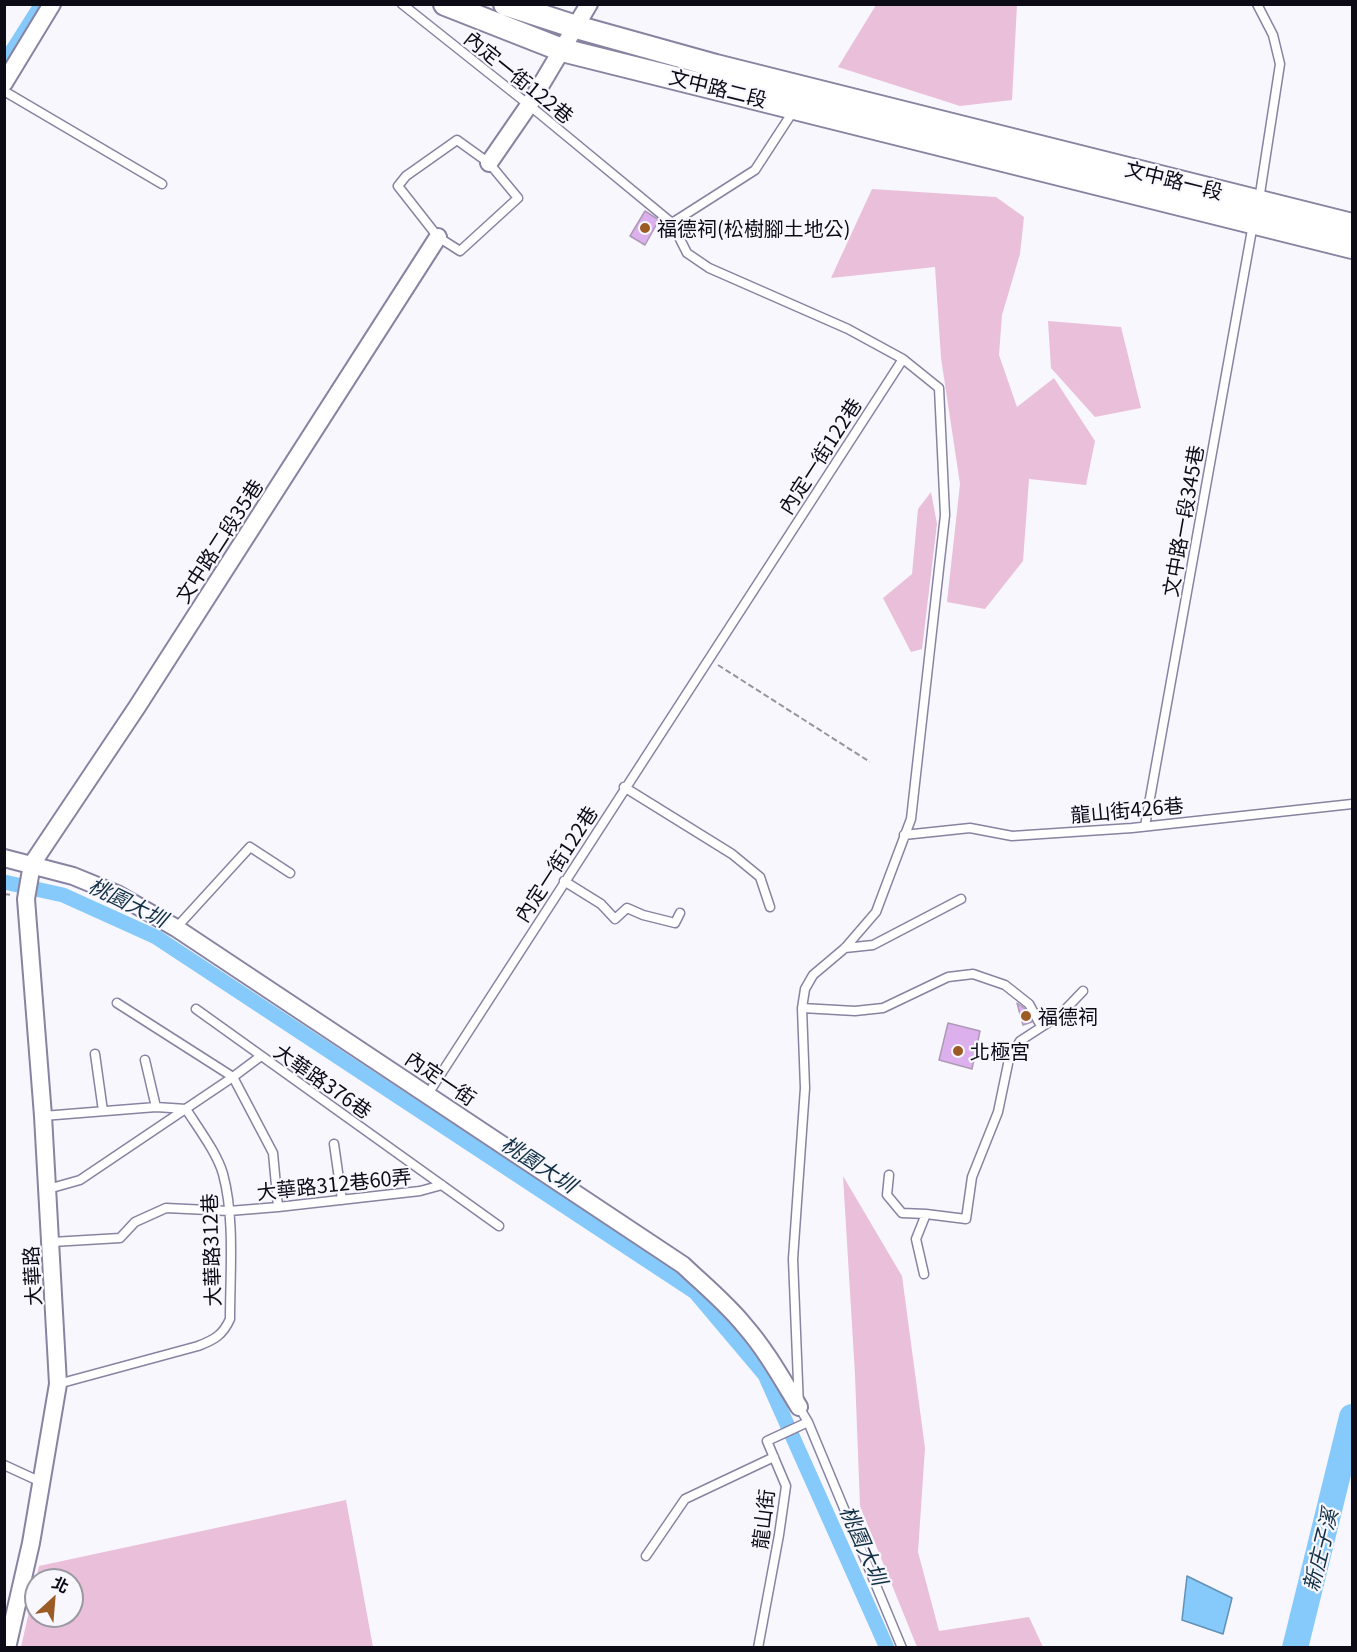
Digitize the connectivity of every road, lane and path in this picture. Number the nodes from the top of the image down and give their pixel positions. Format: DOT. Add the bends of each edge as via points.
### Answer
graph roads {
  1 [pos="52,4"];
  2 [pos="402,4"];
  3 [pos="445,4"];
  4 [pos="505,4"];
  5 [pos="589,4"];
  6 [pos="1257,4"];
  7 [pos="576,27"];
  8 [pos="562,50"];
  9 [pos="4,83"];
  10 [pos="4,91"];
  11 [pos="798,97"];
  12 [pos="529,105"];
  13 [pos="950,135"];
  14 [pos="995,135"];
  15 [pos="996,158"];
  16 [pos="489,163"];
  17 [pos="162,184"];
  18 [pos="1256,212"];
  19 [pos="672,223"];
  20 [pos="1353,225"];
  21 [pos="438,237"];
  22 [pos="1353,247"];
  23 [pos="903,359"];
  24 [pos="708,659"];
  25 [pos="870,762"];
  26 [pos="624,787"];
  27 [pos="1353,804"];
  28 [pos="1145,826"];
  29 [pos="904,835"];
  30 [pos="4,858"];
  31 [pos="32,864"];
  32 [pos="290,873"];
  33 [pos="564,881"];
  34 [pos="961,899"];
  35 [pos="770,907"];
  36 [pos="680,913"];
  37 [pos="176,928"];
  38 [pos="845,948"];
  39 [pos="1083,991"];
  40 [pos="117,1003"];
  41 [pos="802,1008"];
  42 [pos="196,1009"];
  43 [pos="1041,1026"];
  44 [pos="95,1054"];
  45 [pos="261,1056"];
  46 [pos="145,1060"];
  47 [pos="233,1077"];
  48 [pos="428,1094"];
  49 [pos="156,1107"];
  50 [pos="186,1109"];
  51 [pos="103,1111"];
  52 [pos="43,1116"];
  53 [pos="334,1144"];
  54 [pos="889,1175"];
  55 [pos="442,1185"];
  56 [pos="48,1189"];
  57 [pos="342,1200"];
  58 [pos="278,1207"];
  59 [pos="229,1211"];
  60 [pos="926,1214"];
  61 [pos="499,1226"];
  62 [pos="52,1242"];
  63 [pos="924,1274"];
  64 [pos="58,1384"];
  65 [pos="799,1407"];
  66 [pos="807,1423"];
  67 [pos="774,1457"];
  68 [pos="4,1465"];
  69 [pos="41,1482"];
  70 [pos="646,1556"];
  71 [pos="7,1647"];
  72 [pos="758,1647"];
  73 [pos="902,1647"];
  1 -- 9 [label="street"];
  2 -- 12 [label="lane, 內定一街122巷"];
  3 -- 8 [label="street, 文中路二段"];
  4 -- 7 [label="street, 文中路二段"];
  5 -- 7 [label="street"];
  6 -- 18 [label="lane, 文中路一段345巷" via="1273,35 1280,64"];
  7 -- 8 [label="street"];
  7 -- 11 [label="street, 文中路二段"];
  8 -- 11 [label="street, 文中路二段"];
  8 -- 12 [label="street"];
  10 -- 17 [label="lane"];
  11 -- 13 [label="street, 文中路二段"];
  11 -- 19 [label="lane" via="754,170"];
  12 -- 16 [label="street"];
  12 -- 19 [label="lane, 內定一街122巷"];
  13 -- 14 [label="street, 文中路二段"];
  13 -- 15 [label="street, 文中路二段"];
  14 -- 18 [label="street, 文中路一段"];
  15 -- 18 [label="street, 文中路一段"];
  16 -- 21 [label="lane" via="518,198 460,251"];
  16 -- 21 [label="lane" via="457,140 398,186"];
  18 -- 20 [label="street, 文中路一段"];
  18 -- 22 [label="street, 文中路一段"];
  18 -- 28 [label="lane, 文中路一段345巷"];
  19 -- 23 [label="lane, 內定一街122巷" via="687,253 709,268 848,329"];
  21 -- 31 [label="street, 文中路二段35巷"];
  23 -- 24 [label="lane, 內定一街122巷"];
  23 -- 29 [label="lane" via="939,388 945,515 910,819"];
  24 -- 25 [label="path"];
  24 -- 26 [label="lane, 內定一街122巷"];
  26 -- 33 [label="lane, 內定一街122巷"];
  26 -- 35 [label="lane" via="732,854 760,877"];
  27 -- 28 [label="lane, 龍山街426巷"];
  28 -- 29 [label="lane, 龍山街426巷" via="1012,836 970,828"];
  29 -- 38 [label="lane" via="876,912"];
  30 -- 31 [label="street, 內定一街"];
  31 -- 37 [label="street, 內定一街" via="117,894"];
  31 -- 52 [label="street, 大華路" via="26,898"];
  32 -- 37 [label="lane" via="250,847"];
  33 -- 36 [label="lane" via="601,904 615,920 627,908 675,923"];
  33 -- 48 [label="lane, 內定一街122巷"];
  34 -- 38 [label="lane" via="873,945"];
  37 -- 48 [label="street, 內定一街"];
  38 -- 41 [label="lane" via="813,975 805,989"];
  39 -- 43 [label="lane" via="1060,1016"];
  40 -- 47 [label="lane"];
  41 -- 43 [label="lane" via="883,1008 948,978 973,974 1005,985 1029,1004"];
  41 -- 65 [label="lane" via="805,1088 793,1260"];
  42 -- 45 [label="lane"];
  43 -- 60 [label="lane" via="1020,1041 1009,1059 998,1112 972,1177 966,1220"];
  44 -- 51 [label="lane"];
  45 -- 47 [label="lane, 大華路376巷"];
  45 -- 55 [label="lane, 大華路376巷"];
  46 -- 49 [label="lane"];
  47 -- 50 [label="lane, 大華路376巷"];
  47 -- 58 [label="lane" via="273,1153"];
  48 -- 65 [label="street, 內定一街" via="683,1265 745,1326"];
  49 -- 50 [label="lane"];
  49 -- 51 [label="lane"];
  50 -- 56 [label="lane, 大華路376巷" via="80,1180"];
  50 -- 59 [label="lane, 大華路312巷" via="223,1172"];
  51 -- 52 [label="lane"];
  52 -- 56 [label="street, 大華路"];
  53 -- 57 [label="lane"];
  54 -- 60 [label="lane" via="887,1195 902,1213"];
  55 -- 57 [label="lane, 大華路312巷60弄"];
  55 -- 61 [label="lane, 大華路376巷"];
  56 -- 62 [label="street, 大華路"];
  57 -- 58 [label="lane, 大華路312巷60弄"];
  58 -- 59 [label="lane, 大華路312巷60弄"];
  59 -- 62 [label="lane, 大華路312巷60弄" via="166,1208 135,1222 120,1238"];
  59 -- 64 [label="lane, 大華路312巷" via="230,1319 225,1331 198,1346"];
  60 -- 63 [label="lane" via="916,1239"];
  62 -- 64 [label="street, 大華路"];
  64 -- 69 [label="street, 大華路"];
  65 -- 66 [label="lane"];
  66 -- 67 [label="lane, 龍山街" via="767,1441"];
  66 -- 73 [label="lane"];
  67 -- 70 [label="lane" via="685,1499"];
  67 -- 72 [label="lane, 龍山街" via="786,1486"];
  68 -- 69 [label="lane"];
  69 -- 71 [label="street, 大華路"];
}
